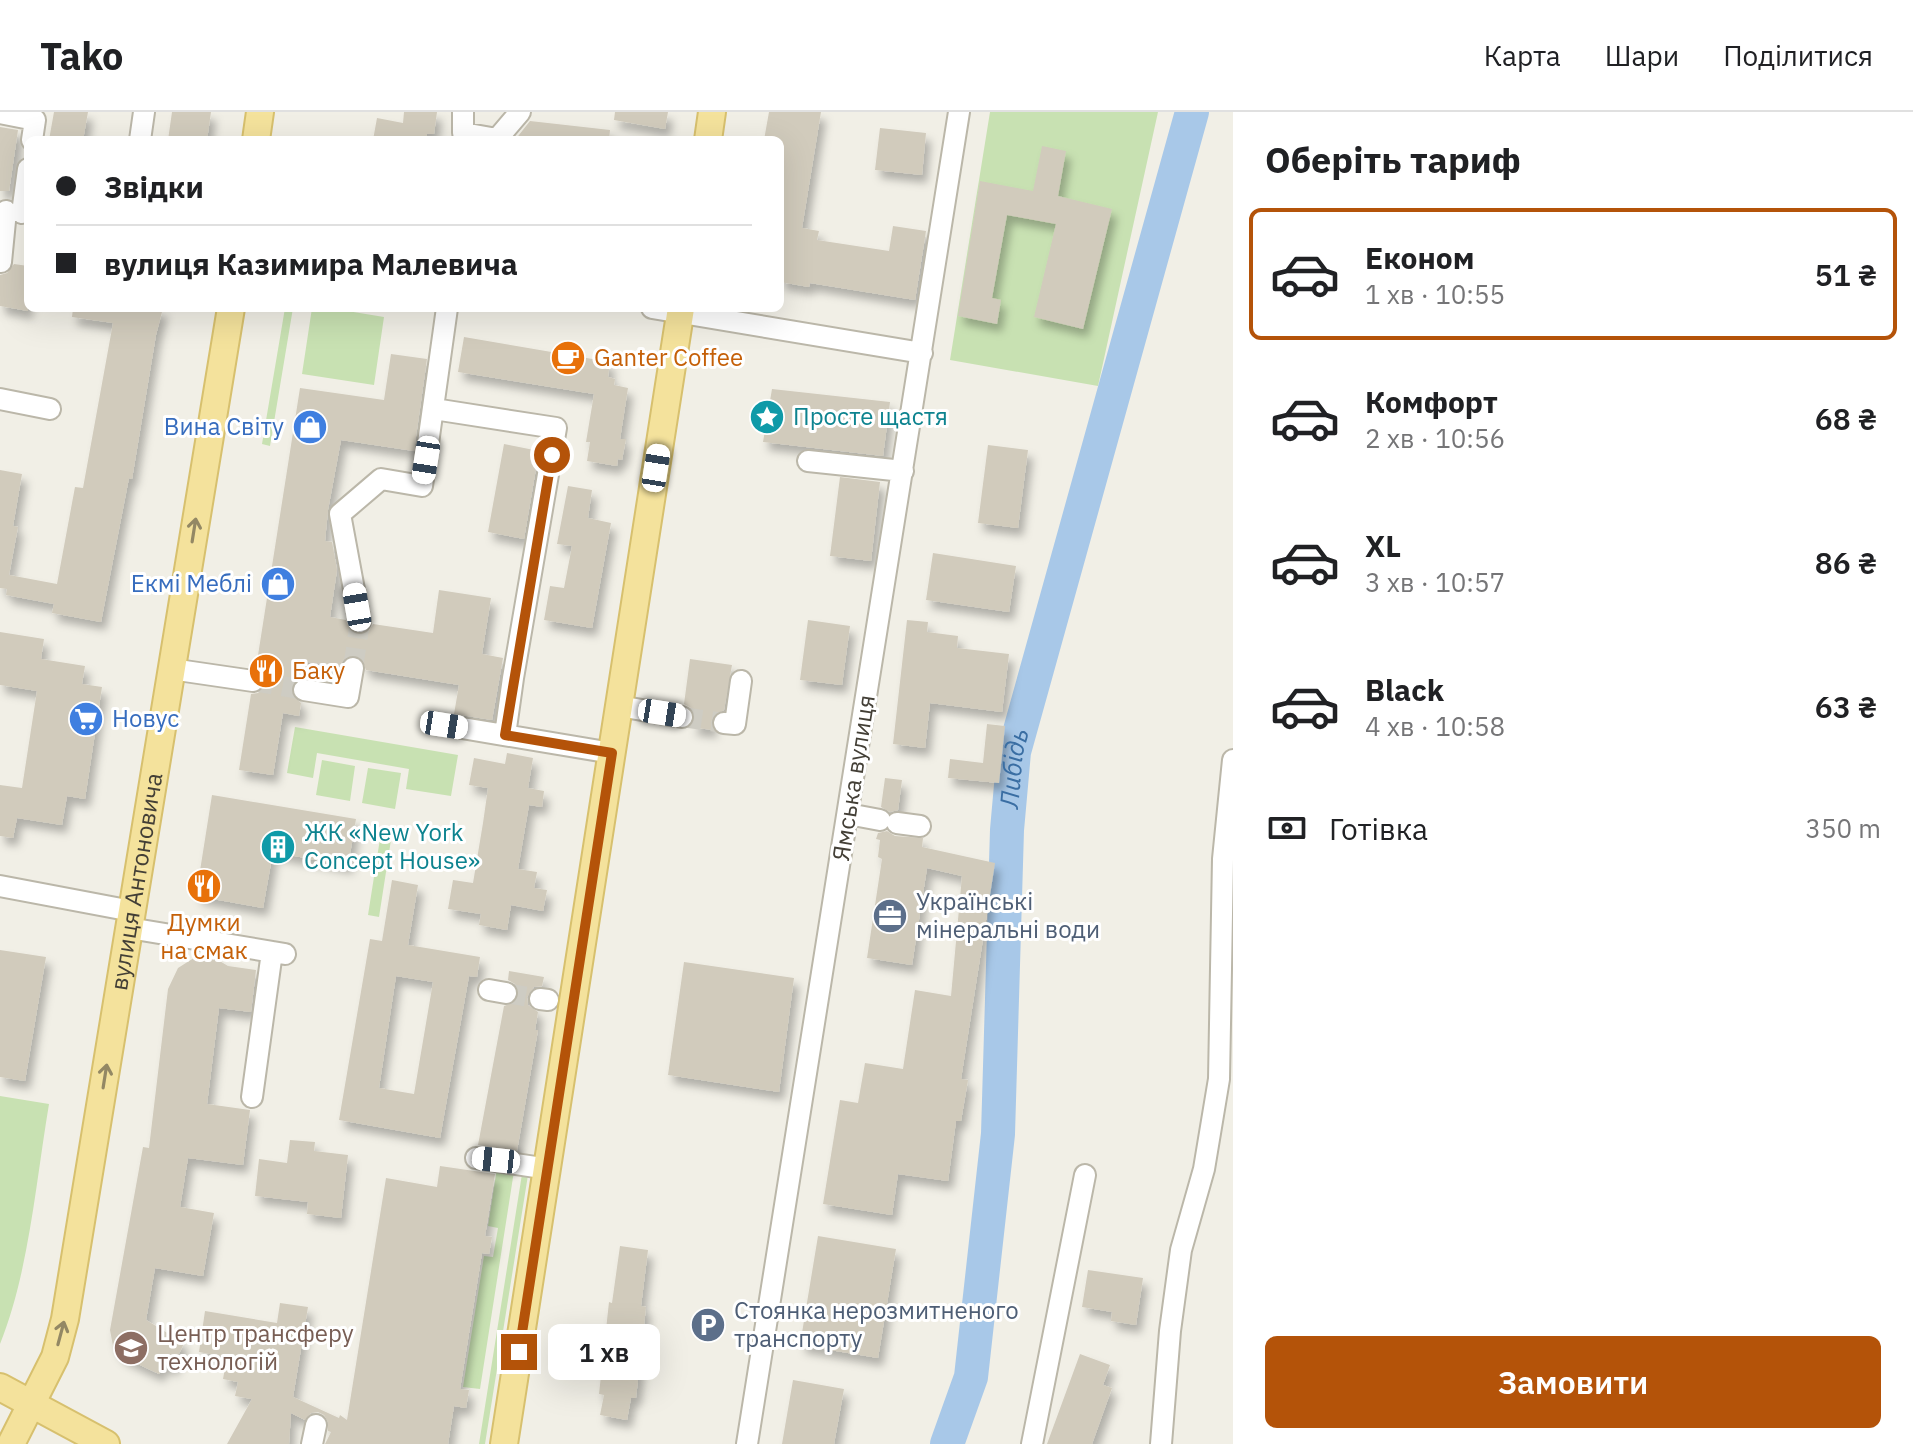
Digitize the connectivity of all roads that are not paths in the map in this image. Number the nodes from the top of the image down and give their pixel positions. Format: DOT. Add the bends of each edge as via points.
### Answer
graph roads {
  1 [pos="144,112"];
  2 [pos="260,112"];
  3 [pos="463,112"];
  4 [pos="520,112"];
  5 [pos="712,112"];
  6 [pos="959,112"];
  7 [pos="0,113"];
  8 [pos="33,136"];
  9 [pos="141,136"];
  10 [pos="257,136"];
  11 [pos="480,136"];
  12 [pos="500,136"];
  13 [pos="709,136"];
  14 [pos="24,181"];
  15 [pos="14,212"];
  16 [pos="1,262"];
  17 [pos="230,312"];
  18 [pos="446,312"];
  19 [pos="680,312"];
  20 [pos="691,312"];
  21 [pos="922,353"];
  22 [pos="0,399"];
  23 [pos="50,409"];
  24 [pos="434,409"];
  25 [pos="808,461"];
  26 [pos="903,471"];
  27 [pos="360,622"];
  28 [pos="353,668"];
  29 [pos="171,669"];
  30 [pos="253,681"];
  31 [pos="741,681"];
  32 [pos="304,690"];
  33 [pos="619,706"];
  34 [pos="682,717"];
  35 [pos="724,723"];
  36 [pos="444,725"];
  37 [pos="505,735"];
  38 [pos="612,753"];
  39 [pos="1233,760"];
  40 [pos="848,814"];
  41 [pos="920,826"];
  42 [pos="0,886"];
  43 [pos="130,920"];
  44 [pos="252,1097"];
  45 [pos="476,1158"];
  46 [pos="549,1169"];
  47 [pos="1085,1175"];
  48 [pos="0,1387"];
  49 [pos="33,1405"];
  50 [pos="11,1444"];
  51 [pos="106,1444"];
  52 [pos="504,1444"];
  53 [pos="747,1444"];
  54 [pos="1032,1444"];
  55 [pos="1161,1444"];
  1 -- 9 [label="street"];
  2 -- 10 [label="main road"];
  3 -- 11 [label="street" via="463,133"];
  4 -- 12 [label="street"];
  5 -- 13 [label="main road"];
  6 -- 21 [label="street, Ямська вулиця"];
  7 -- 8 [label="street" via="35,120"];
  14 -- 15 [label="street"];
  15 -- 16 [label="street"];
  29 -- 17 [label="main road, вулиця Антоновича, one-way"];
  18 -- 24 [label="street"];
  19 -- 33 [label="main road"];
  20 -- 21 [label="street"];
  21 -- 26 [label="street, Ямська вулиця"];
  22 -- 23 [label="street"];
  24 -- 27 [label="street" via="422,486 381,479 340,514"];
  24 -- 37 [label="street" via="556,428 520,679"];
  25 -- 26 [label="street"];
  26 -- 40 [label="street, Ямська вулиця"];
  28 -- 32 [label="street" via="348,697"];
  29 -- 30 [label="street"];
  29 -- 43 [label="main road, вулиця Антоновича"];
  31 -- 35 [label="street" via="735,724"];
  33 -- 34 [label="street"];
  33 -- 38 [label="main road"];
  36 -- 37 [label="street"];
  37 -- 38 [label="street"];
  38 -- 46 [label="main road"];
  39 -- 55 [label="street" via="1223,859 1219,1079 1204,1169 1181,1250"];
  40 -- 41 [label="street"];
  40 -- 53 [label="street, Ямська вулиця"];
  42 -- 43 [label="street"];
  43 -- 44 [label="street" via="278,953"];
  49 -- 43 [label="main road, вулиця Антоновича, one-way" via="65,1319"];
  45 -- 46 [label="street"];
  46 -- 52 [label="main road"];
  47 -- 54 [label="street"];
  48 -- 49 [label="main road"];
  49 -- 50 [label="main road, вулиця Антоновича"];
  49 -- 51 [label="main road"];
}
